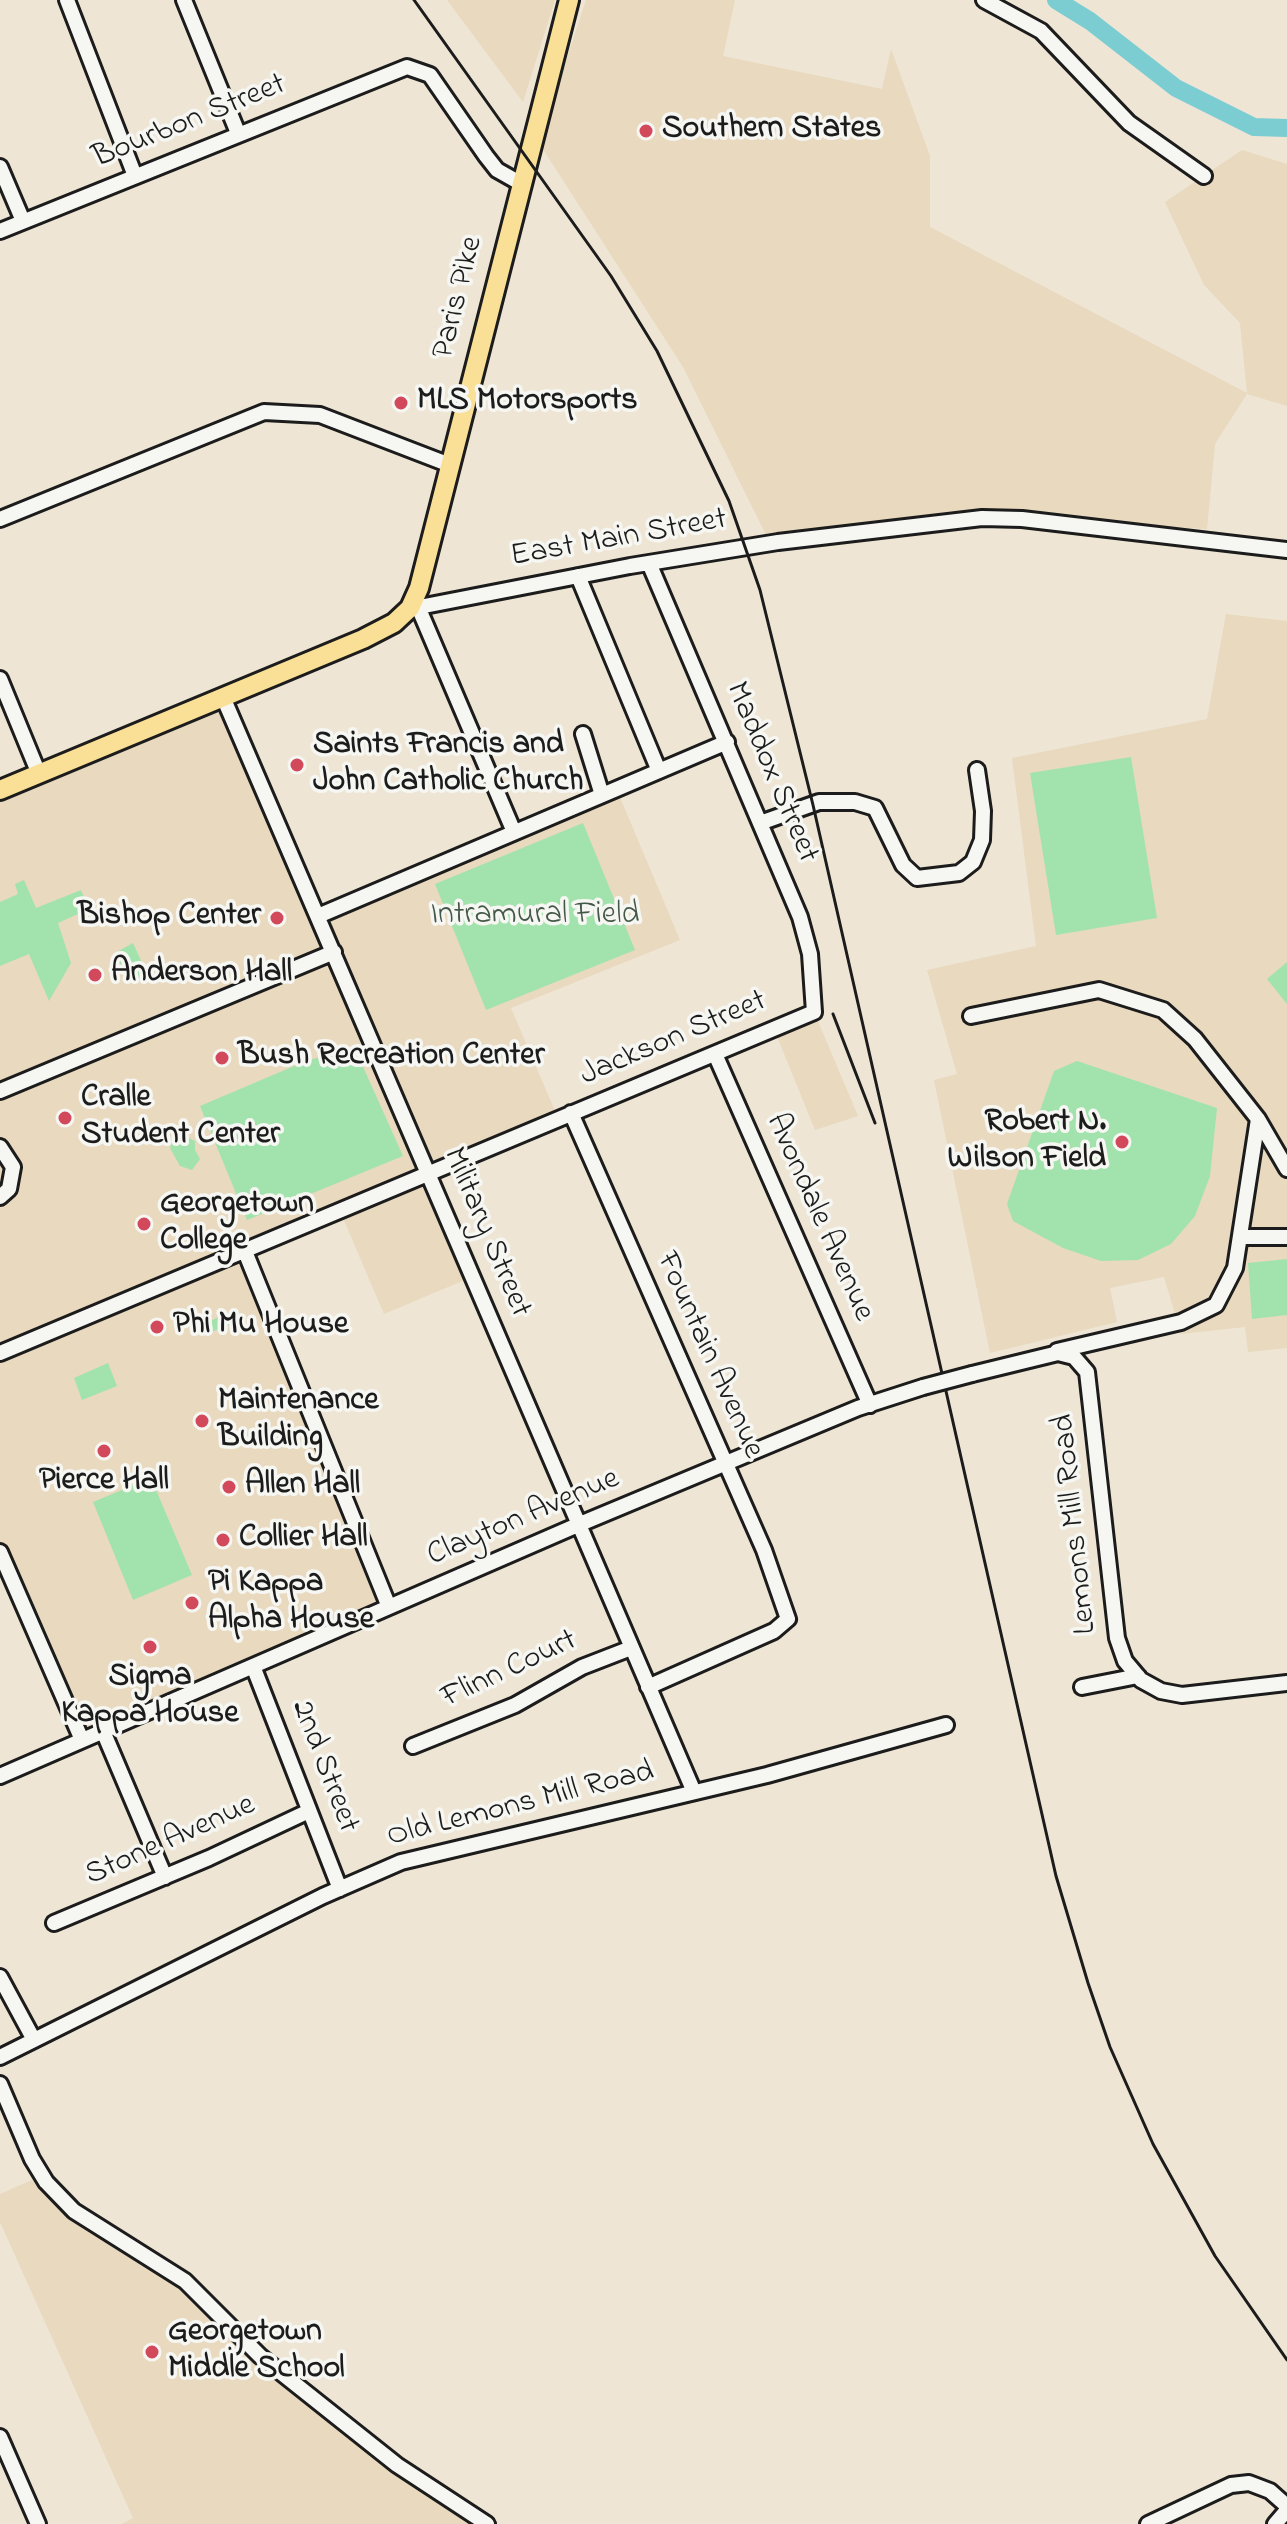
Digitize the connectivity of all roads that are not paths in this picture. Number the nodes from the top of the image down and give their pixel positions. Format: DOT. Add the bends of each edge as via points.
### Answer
graph roads {
  1 [pos="67,0"];
  2 [pos="184,0"];
  3 [pos="569,0"];
  4 [pos="984,0"];
  5 [pos="238,133"];
  6 [pos="0,167"];
  7 [pos="135,176"];
  8 [pos="1204,176"];
  9 [pos="520,183"];
  10 [pos="23,221"];
  11 [pos="0,231"];
  12 [pos="450,465"];
  13 [pos="0,519"];
  14 [pos="1287,550"];
  15 [pos="649,563"];
  16 [pos="578,576"];
  17 [pos="414,609"];
  18 [pos="0,679"];
  19 [pos="223,697"];
  20 [pos="583,734"];
  21 [pos="727,742"];
  22 [pos="977,770"];
  23 [pos="659,771"];
  24 [pos="39,774"];
  25 [pos="0,790"];
  26 [pos="602,795"];
  27 [pos="760,823"];
  28 [pos="514,832"];
  29 [pos="318,916"];
  30 [pos="334,952"];
  31 [pos="814,1012"];
  32 [pos="971,1016"];
  33 [pos="715,1054"];
  34 [pos="0,1091"];
  35 [pos="571,1113"];
  36 [pos="1258,1119"];
  37 [pos="0,1147"];
  38 [pos="1287,1169"];
  39 [pos="429,1173"];
  40 [pos="0,1197"];
  41 [pos="1240,1237"];
  42 [pos="1287,1237"];
  43 [pos="244,1249"];
  44 [pos="0,1353"];
  45 [pos="1053,1353"];
  46 [pos="870,1405"];
  47 [pos="725,1465"];
  48 [pos="580,1524"];
  49 [pos="0,1552"];
  50 [pos="389,1607"];
  51 [pos="631,1648"];
  52 [pos="253,1666"];
  53 [pos="1138,1676"];
  54 [pos="1287,1683"];
  55 [pos="648,1687"];
  56 [pos="1082,1687"];
  57 [pos="946,1725"];
  58 [pos="103,1731"];
  59 [pos="82,1740"];
  60 [pos="413,1746"];
  61 [pos="0,1776"];
  62 [pos="694,1792"];
  63 [pos="309,1811"];
  64 [pos="165,1877"];
  65 [pos="340,1889"];
  66 [pos="54,1923"];
  67 [pos="0,1977"];
  68 [pos="34,2040"];
  69 [pos="0,2057"];
  70 [pos="0,2084"];
  71 [pos="0,2437"];
  72 [pos="1287,2508"];
  73 [pos="38,2524"];
  74 [pos="487,2524"];
  75 [pos="1148,2524"];
  76 [pos="1275,2524"];
  1 -- 7 [label="street"];
  2 -- 5 [label="street"];
  3 -- 9 [label="main road, Paris Pike"];
  4 -- 8 [label="street" via="1041,31 1129,123"];
  5 -- 7 [label="street, Bourbon Street"];
  5 -- 9 [label="street, Bourbon Street" via="402,68 423,70 497,170"];
  6 -- 10 [label="street"];
  7 -- 10 [label="street, Bourbon Street"];
  9 -- 12 [label="main road, Paris Pike"];
  10 -- 11 [label="street, Bourbon Street"];
  12 -- 13 [label="street" via="320,415 264,412"];
  12 -- 17 [label="main road, Paris Pike"];
  14 -- 15 [label="street, East Main Street" via="1001,517 778,542"];
  15 -- 16 [label="street, East Main Street"];
  15 -- 21 [label="street, Maddox Street"];
  16 -- 17 [label="street, East Main Street"];
  16 -- 23 [label="street"];
  17 -- 19 [label="main road, East Main Street" via="363,639"];
  17 -- 28 [label="street"];
  18 -- 24 [label="street"];
  19 -- 24 [label="main road, East Main Street"];
  19 -- 29 [label="street, Military Street"];
  20 -- 26 [label="street"];
  21 -- 23 [label="street"];
  21 -- 27 [label="street, Maddox Street"];
  22 -- 27 [label="street" via="982,840 973,862 959,873 917,878 903,865 875,808 855,802 819,802"];
  23 -- 26 [label="street"];
  24 -- 25 [label="main road, East Main Street"];
  26 -- 28 [label="street"];
  27 -- 31 [label="street, Maddox Street" via="800,917 810,954"];
  28 -- 29 [label="street"];
  29 -- 30 [label="street, Military Street"];
  30 -- 34 [label="street"];
  30 -- 39 [label="street, Military Street"];
  31 -- 33 [label="street, Jackson Street"];
  32 -- 36 [label="street" via="1099,990 1163,1010 1195,1039"];
  33 -- 35 [label="street, Jackson Street"];
  33 -- 46 [label="street, Avondale Avenue"];
  35 -- 39 [label="street, Jackson Street"];
  35 -- 47 [label="street, Fountain Avenue"];
  36 -- 38 [label="street"];
  36 -- 41 [label="street, Clayton Avenue"];
  37 -- 40 [label="street" via="13,1167 9,1189"];
  39 -- 43 [label="street, Jackson Street"];
  39 -- 48 [label="street, Military Street"];
  41 -- 42 [label="street"];
  41 -- 45 [label="street, Clayton Avenue" via="1224,1294 1205,1313"];
  43 -- 44 [label="street, Jackson Street"];
  43 -- 50 [label="street"];
  45 -- 46 [label="street, Clayton Avenue, bridge"];
  45 -- 53 [label="street, Lemons Mill Road" via="1068,1354 1087,1372 1117,1638 1125,1661"];
  46 -- 47 [label="street, Clayton Avenue"];
  47 -- 48 [label="street, Clayton Avenue"];
  47 -- 55 [label="street, Fountain Avenue" via="764,1550 787,1622"];
  48 -- 50 [label="street, Clayton Avenue"];
  48 -- 51 [label="street, Military Street"];
  49 -- 59 [label="street"];
  50 -- 52 [label="street, Clayton Avenue"];
  51 -- 55 [label="street, Military Street"];
  51 -- 60 [label="street, Flinn Court" via="582,1667 515,1705"];
  52 -- 58 [label="street, Clayton Avenue"];
  52 -- 63 [label="street, 2nd Street"];
  53 -- 54 [label="street" via="1154,1688 1182,1695"];
  53 -- 56 [label="street"];
  55 -- 62 [label="street, Military Street"];
  57 -- 62 [label="street, Old Lemons Mill Road"];
  58 -- 59 [label="street, Clayton Avenue"];
  58 -- 64 [label="street"];
  59 -- 61 [label="street, Clayton Avenue"];
  62 -- 65 [label="street, Old Lemons Mill Road" via="439,1850"];
  63 -- 64 [label="street, Stone Avenue"];
  63 -- 65 [label="street, 2nd Street"];
  64 -- 66 [label="street, Stone Avenue"];
  65 -- 68 [label="street, Old Lemons Mill Road"];
  67 -- 68 [label="street"];
  68 -- 69 [label="street, Old Lemons Mill Road"];
  70 -- 74 [label="street" via="32,2159 74,2211 185,2281 260,2356 406,2471"];
  71 -- 73 [label="street"];
  72 -- 75 [label="street" via="1270,2491 1249,2483 1231,2485"];
  72 -- 76 [label="street"];
}
